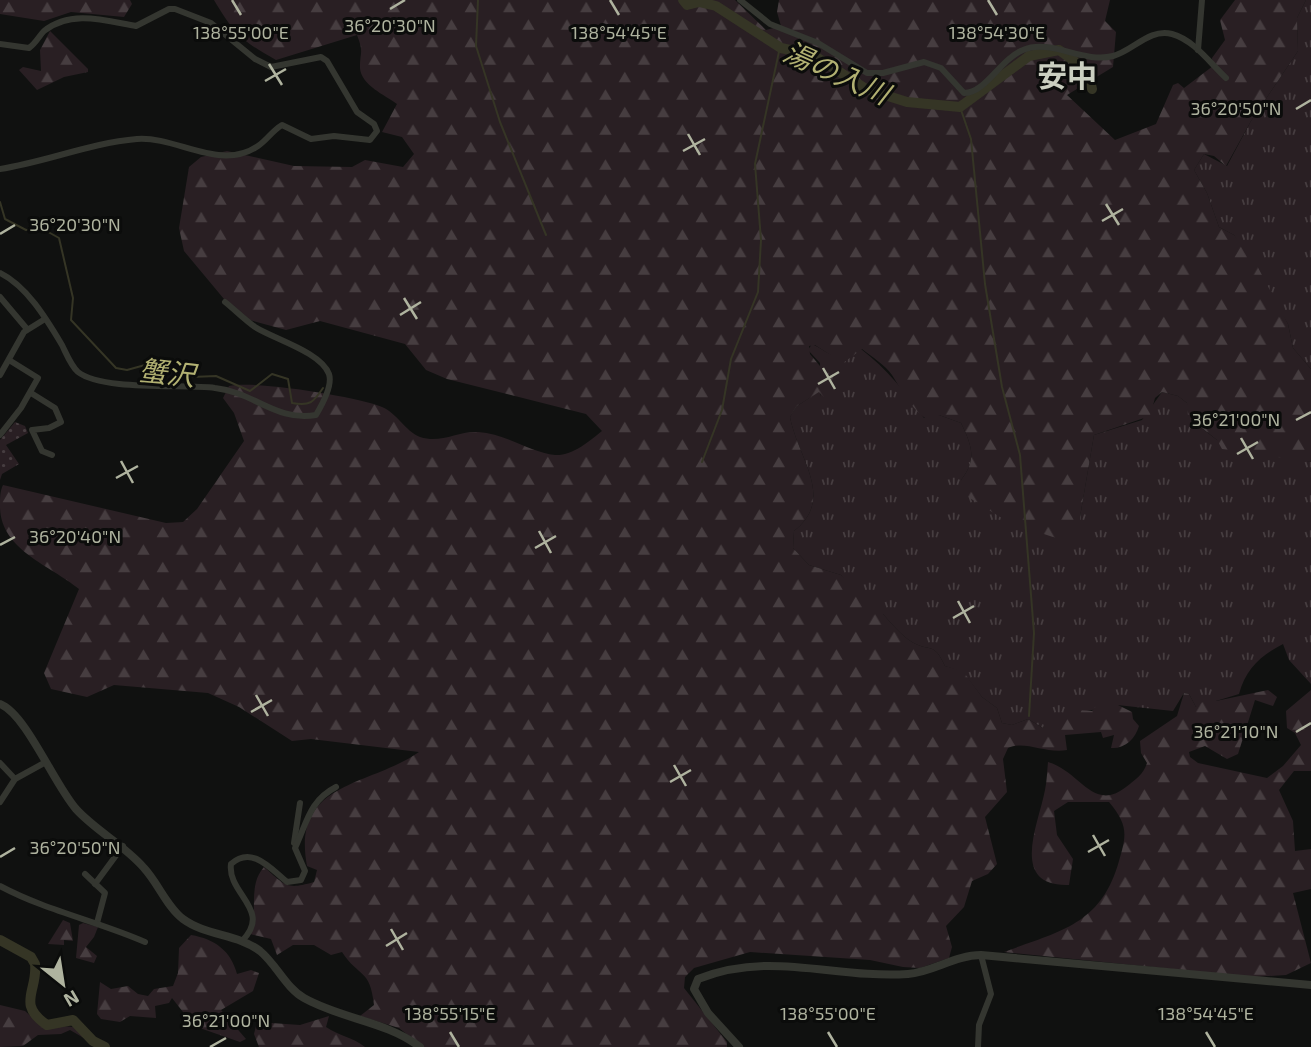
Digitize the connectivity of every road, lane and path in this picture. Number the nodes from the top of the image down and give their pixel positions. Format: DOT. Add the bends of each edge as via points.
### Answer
graph roads {
  1 [pos="740,0"];
  2 [pos="1202,0"];
  3 [pos="0,44"];
  4 [pos="1198,50"];
  5 [pos="1226,78"];
  6 [pos="0,169"];
  7 [pos="0,273"];
  8 [pos="1,300"];
  9 [pos="225,302"];
  10 [pos="45,319"];
  11 [pos="27,329"];
  12 [pos="9,360"];
  13 [pos="0,375"];
  14 [pos="31,393"];
  15 [pos="0,435"];
  16 [pos="52,455"];
  17 [pos="0,704"];
  18 [pos="0,763"];
  19 [pos="44,763"];
  20 [pos="16,779"];
  21 [pos="336,787"];
  22 [pos="0,802"];
  23 [pos="300,803"];
  24 [pos="123,846"];
  25 [pos="295,848"];
  26 [pos="85,874"];
  27 [pos="95,884"];
  28 [pos="0,886"];
  29 [pos="97,923"];
  30 [pos="242,941"];
  31 [pos="145,942"];
  32 [pos="981,955"];
  33 [pos="1311,985"];
  34 [pos="420,1047"];
  35 [pos="739,1047"];
  36 [pos="978,1047"];
  1 -- 4 [label="street" via="771,24 818,43 867,73 924,62 942,68 964,93 980,88 1011,56 1035,46 1109,57 1150,36 1168,33"];
  2 -- 4 [label="street"];
  3 -- 6 [label="street" via="29,48 46,30 75,19 105,18 136,26 176,9 211,23 254,60 271,67 321,57 357,112 377,131 370,140 311,139 282,125 258,146 224,157 170,142 138,139"];
  4 -- 5 [label="street"];
  7 -- 10 [label="street" via="16,283"];
  8 -- 11 [label="street"];
  9 -- 10 [label="street" via="255,327 326,367 329,386 316,415 269,410 246,394 216,388 97,381 79,373"];
  10 -- 11 [label="street"];
  11 -- 12 [label="street"];
  12 -- 13 [label="street"];
  12 -- 14 [label="street" via="38,378"];
  14 -- 15 [label="street"];
  14 -- 16 [label="street" via="55,408 61,422 32,430 42,451"];
  17 -- 19 [label="street" via="21,720"];
  18 -- 20 [label="street"];
  19 -- 20 [label="street"];
  19 -- 24 [label="street" via="77,810"];
  20 -- 22 [label="street"];
  21 -- 25 [label="street" via="312,806"];
  23 -- 25 [label="street"];
  24 -- 27 [label="street"];
  24 -- 30 [label="street" via="181,918"];
  25 -- 30 [label="street" via="305,871 296,883 287,882 250,856 232,864 232,877 253,912 252,927"];
  26 -- 27 [label="street"];
  27 -- 29 [label="street" via="106,898"];
  28 -- 29 [label="street" via="58,912"];
  29 -- 31 [label="street"];
  30 -- 34 [label="street" via="261,952 302,997 390,1029"];
  32 -- 33 [label="street"];
  32 -- 35 [label="street" via="909,974 763,964 698,979 695,995"];
  32 -- 36 [label="street" via="991,994 979,1025"];
}
